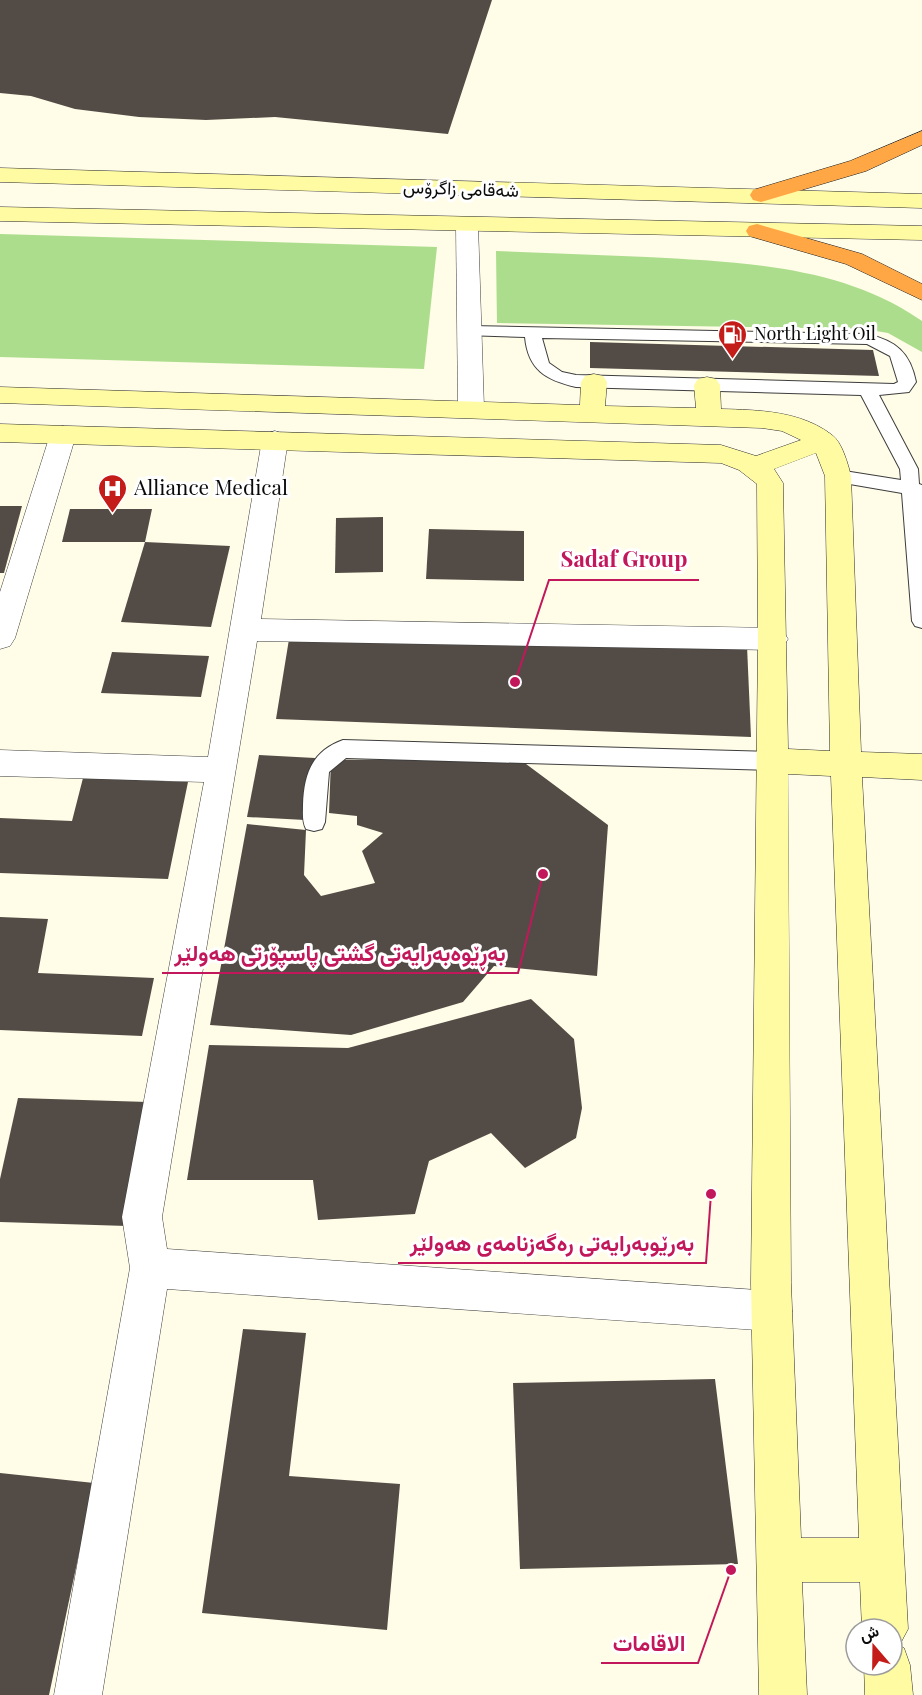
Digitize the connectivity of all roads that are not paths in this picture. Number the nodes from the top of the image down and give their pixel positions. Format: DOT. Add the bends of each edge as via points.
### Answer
graph roads {
  1 [pos="922,137"];
  2 [pos="0,175"];
  3 [pos="761,195"];
  4 [pos="922,201"];
  5 [pos="0,214"];
  6 [pos="468,225"];
  7 [pos="757,231"];
  8 [pos="922,233"];
  9 [pos="922,292"];
  10 [pos="470,331"];
  11 [pos="533,333"];
  12 [pos="594,382"];
  13 [pos="707,385"];
  14 [pos="867,389"];
  15 [pos="0,395"];
  16 [pos="355,405"];
  17 [pos="471,408"];
  18 [pos="592,412"];
  19 [pos="709,416"];
  20 [pos="0,433"];
  21 [pos="63,435"];
  22 [pos="275,440"];
  23 [pos="823,441"];
  24 [pos="351,443"];
  25 [pos="755,466"];
  26 [pos="838,476"];
  27 [pos="918,489"];
  28 [pos="6,604"];
  29 [pos="922,621"];
  30 [pos="245,630"];
  31 [pos="0,638"];
  32 [pos="773,639"];
  33 [pos="771,761"];
  34 [pos="0,763"];
  35 [pos="846,765"];
  36 [pos="922,767"];
  37 [pos="222,770"];
  38 [pos="314,822"];
  39 [pos="150,1268"];
  40 [pos="772,1311"];
  41 [pos="779,1560"];
  42 [pos="881,1560"];
  43 [pos="884,1617"];
  44 [pos="888,1677"];
  45 [pos="78,1695"];
  46 [pos="783,1695"];
  47 [pos="889,1695"];
  1 -- 3 [label="highway" via="858,166"];
  2 -- 3 [label="street, شەقامی زاگرۆس"];
  3 -- 4 [label="street, شەقامی زاگرۆس"];
  5 -- 6 [label="street, شەقامی زاگرۆس"];
  6 -- 7 [label="street, شەقامی زاگرۆس"];
  6 -- 10 [label="street"];
  7 -- 8 [label="street, شەقامی زاگرۆس"];
  7 -- 9 [label="highway" via="854,259"];
  10 -- 11 [label="lane"];
  10 -- 17 [label="street"];
  11 -- 12 [label="lane" via="534,355 541,367 566,380"];
  11 -- 14 [label="lane" via="867,339 886,345 900,356 907,382 903,388 894,390"];
  12 -- 13 [label="lane"];
  12 -- 18 [label="street"];
  13 -- 14 [label="lane"];
  13 -- 19 [label="street"];
  14 -- 27 [label="lane"];
  15 -- 16 [label="street"];
  16 -- 17 [label="street"];
  16 -- 24 [label="street"];
  17 -- 18 [label="street"];
  18 -- 19 [label="street"];
  19 -- 23 [label="street" via="779,421"];
  20 -- 21 [label="street"];
  21 -- 22 [label="street"];
  21 -- 28 [label="street"];
  22 -- 24 [label="street"];
  22 -- 30 [label="street"];
  23 -- 25 [label="street"];
  23 -- 26 [label="street" via="832,452"];
  24 -- 25 [label="street" via="721,454"];
  25 -- 32 [label="street" via="764,474 772,492"];
  26 -- 27 [label="lane"];
  26 -- 35 [label="street"];
  27 -- 29 [label="lane"];
  28 -- 31 [label="street"];
  30 -- 32 [label="street"];
  30 -- 37 [label="street"];
  32 -- 33 [label="street"];
  33 -- 35 [label="street"];
  33 -- 38 [label="lane" via="344,749 327,756 317,770"];
  33 -- 40 [label="street"];
  34 -- 37 [label="street"];
  35 -- 36 [label="street"];
  35 -- 42 [label="street"];
  37 -- 39 [label="street" via="142,1217"];
  39 -- 40 [label="street"];
  39 -- 45 [label="street"];
  40 -- 41 [label="street"];
  41 -- 42 [label="street"];
  41 -- 46 [label="street"];
  42 -- 43 [label="street"];
  44 -- 47 [label="street"];
}
